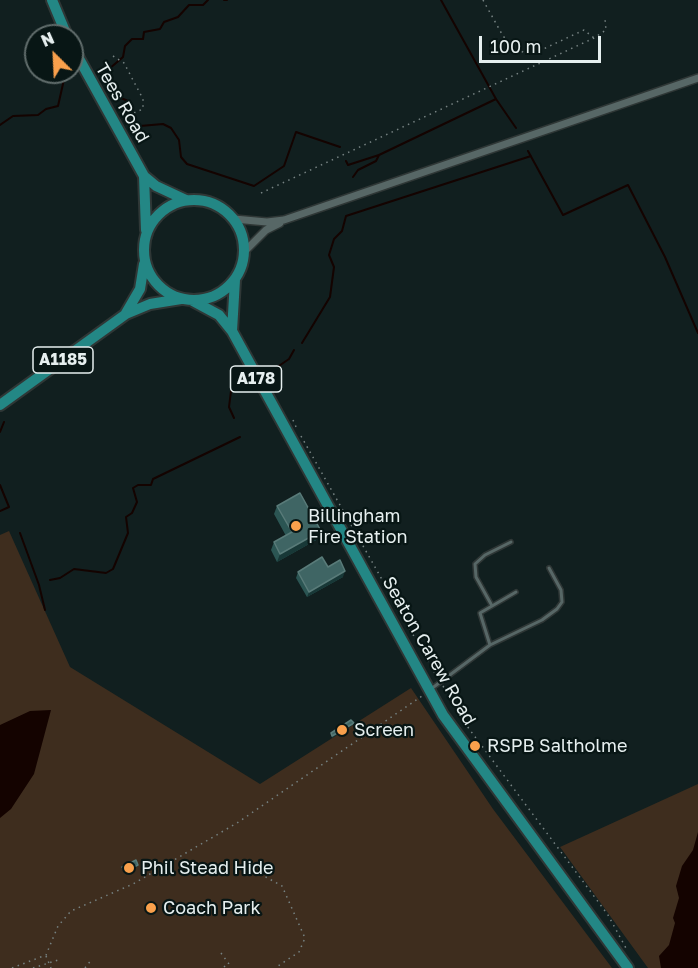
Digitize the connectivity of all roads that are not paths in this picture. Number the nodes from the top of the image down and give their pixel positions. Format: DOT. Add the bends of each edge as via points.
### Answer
graph roads {
  1 [pos="51,0"];
  2 [pos="62,24"];
  3 [pos="84,68"];
  4 [pos="698,78"];
  5 [pos="144,176"];
  6 [pos="186,200"];
  7 [pos="234,219"];
  8 [pos="284,220"];
  9 [pos="146,233"];
  10 [pos="245,251"];
  11 [pos="144,261"];
  12 [pos="235,279"];
  13 [pos="181,299"];
  14 [pos="193,301"];
  15 [pos="126,314"];
  16 [pos="232,331"];
  17 [pos="0,405"];
  18 [pos="511,542"];
  19 [pos="549,568"];
  20 [pos="516,592"];
  21 [pos="491,604"];
  22 [pos="490,645"];
  23 [pos="428,691"];
  24 [pos="628,968"];
  1 -- 2 [label="main road"];
  3 -- 5 [label="main road, Tees Road"];
  4 -- 8 [label="street"];
  5 -- 6 [label="main road, Tees Road"];
  5 -- 9 [label="main road, Tees Road"];
  6 -- 7 [label="main road" via="212,203"];
  6 -- 9 [label="main road" via="166,208"];
  7 -- 8 [label="street"];
  7 -- 10 [label="main road"];
  8 -- 10 [label="street" via="266,230"];
  9 -- 11 [label="main road"];
  10 -- 12 [label="main road"];
  11 -- 13 [label="main road" via="157,285"];
  11 -- 15 [label="main road, A1185" via="140,289"];
  12 -- 14 [label="main road" via="217,295"];
  12 -- 16 [label="main road"];
  13 -- 14 [label="main road"];
  13 -- 15 [label="main road, A1185" via="150,304"];
  14 -- 16 [label="main road, Seaton Carew Road / A178" via="219,315"];
  15 -- 17 [label="main road, A1185"];
  16 -- 23 [label="main road, Seaton Carew Road / A178"];
  18 -- 21 [label="lane" via="475,564 476,577"];
  19 -- 22 [label="lane" via="561,590 562,602 557,609"];
  20 -- 21 [label="lane"];
  21 -- 22 [label="lane" via="482,609 480,617"];
  22 -- 23 [label="lane"];
  23 -- 24 [label="main road, Seaton Carew Road / A178"];
}
